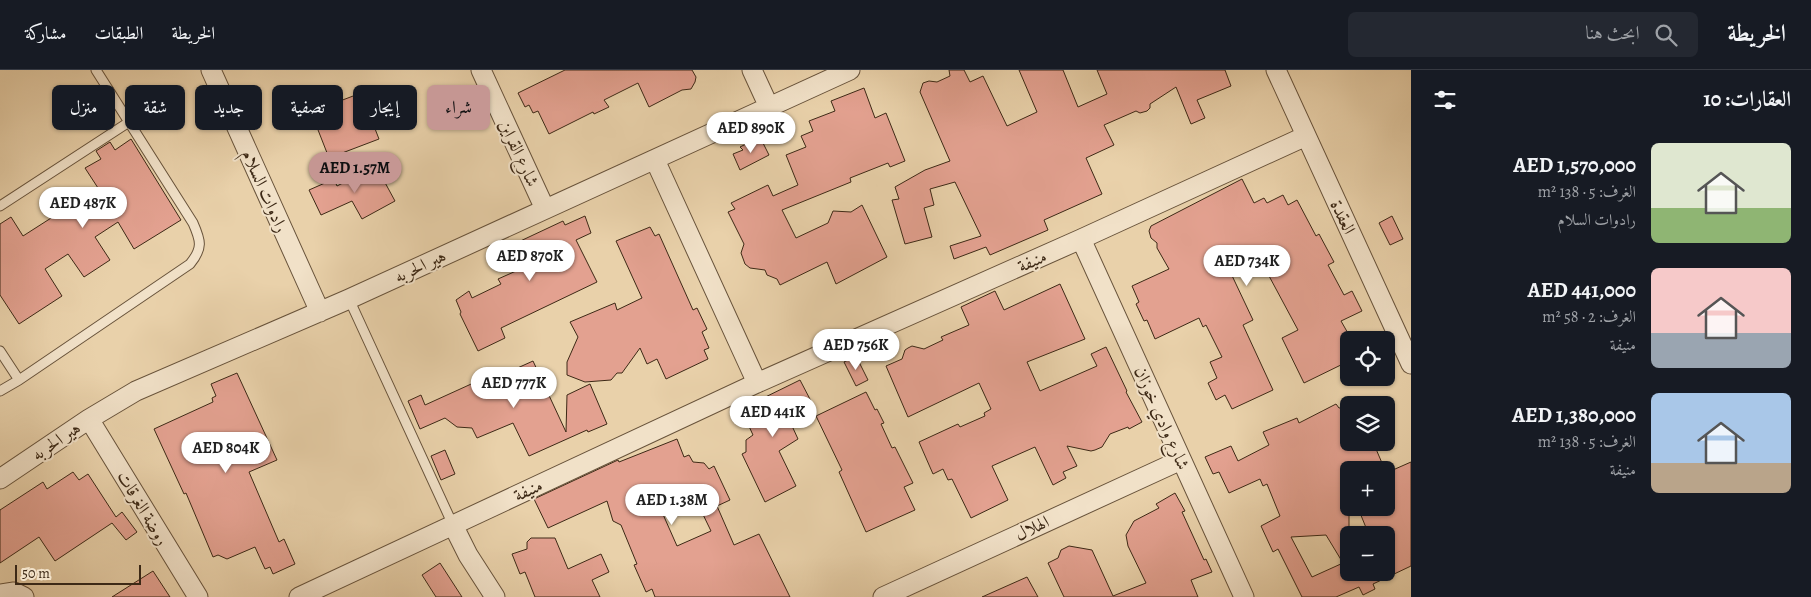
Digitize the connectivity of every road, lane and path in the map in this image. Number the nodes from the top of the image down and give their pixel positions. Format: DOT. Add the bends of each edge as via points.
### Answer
graph roads {
  1 [pos="96,70"];
  2 [pos="211,70"];
  3 [pos="481,70"];
  4 [pos="752,70"];
  5 [pos="850,70"];
  6 [pos="1276,70"];
  7 [pos="769,107"];
  8 [pos="125,116"];
  9 [pos="125,125"];
  10 [pos="134,130"];
  11 [pos="1306,136"];
  12 [pos="655,160"];
  13 [pos="0,206"];
  14 [pos="545,209"];
  15 [pos="1081,240"];
  16 [pos="349,299"];
  17 [pos="320,312"];
  18 [pos="0,351"];
  19 [pos="1411,364"];
  20 [pos="19,380"];
  21 [pos="757,383"];
  22 [pos="0,391"];
  23 [pos="89,419"];
  24 [pos="1181,460"];
  25 [pos="0,479"];
  26 [pos="454,525"];
  27 [pos="0,594"];
  28 [pos="24,597"];
  29 [pos="198,597"];
  30 [pos="299,597"];
  31 [pos="495,597"];
  32 [pos="883,597"];
  33 [pos="1244,597"];
  1 -- 8 [label="lane"];
  2 -- 17 [label="street, رادوات السلام"];
  3 -- 14 [label="street, شارع القراين"];
  4 -- 7 [label="street"];
  5 -- 7 [label="street, هير الحربه"];
  6 -- 11 [label="street, العقدة"];
  7 -- 12 [label="street, هير الحربه"];
  9 -- 13 [label="lane"];
  10 -- 20 [label="lane" via="193,223 200,247 196,257"];
  11 -- 15 [label="street, منيفة"];
  11 -- 19 [label="street, العقدة"];
  12 -- 14 [label="street, هير الحربه"];
  12 -- 21 [label="street"];
  14 -- 16 [label="street, هير الحربه"];
  15 -- 21 [label="street, منيفة"];
  15 -- 24 [label="street, شارع وادي خوزان"];
  16 -- 17 [label="street, هير الحربه"];
  16 -- 26 [label="lane"];
  17 -- 23 [label="street, هير الحربه" via="136,391"];
  18 -- 20 [label="lane"];
  20 -- 22 [label="lane"];
  21 -- 26 [label="street, منيفة"];
  23 -- 25 [label="street, هير الحربه"];
  23 -- 29 [label="street, روضة الغرقات"];
  24 -- 32 [label="street, الهلال"];
  24 -- 33 [label="street, شارع وادي خوزان"];
  26 -- 30 [label="street, منيفة"];
  26 -- 31 [label="street" via="468,555"];
  27 -- 28 [label="street" via="14,592"];
}
